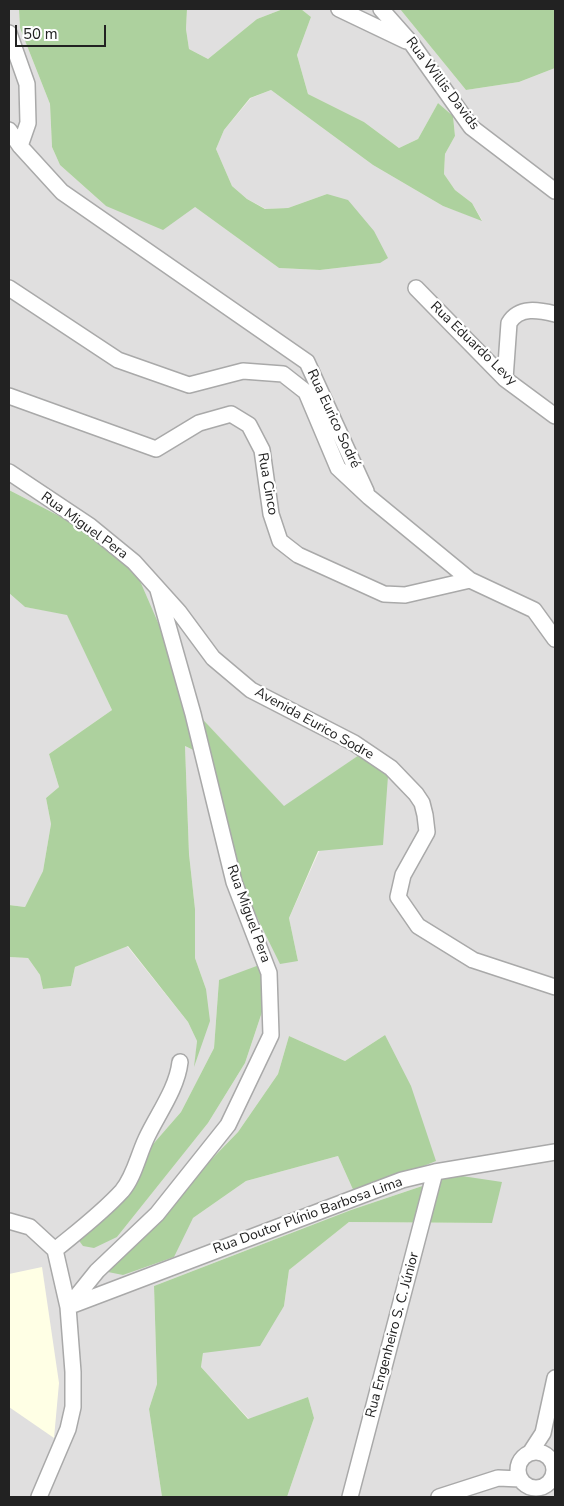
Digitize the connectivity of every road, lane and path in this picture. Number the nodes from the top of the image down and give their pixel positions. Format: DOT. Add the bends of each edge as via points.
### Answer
graph roads {
  1 [pos="339,9"];
  2 [pos="381,9"];
  3 [pos="9,33"];
  4 [pos="412,44"];
  5 [pos="9,130"];
  6 [pos="20,146"];
  7 [pos="555,191"];
  8 [pos="9,288"];
  9 [pos="416,288"];
  10 [pos="555,314"];
  11 [pos="505,379"];
  12 [pos="9,396"];
  13 [pos="555,416"];
  14 [pos="9,472"];
  15 [pos="369,497"];
  16 [pos="470,580"];
  17 [pos="157,587"];
  18 [pos="555,639"];
  19 [pos="555,987"];
  20 [pos="180,1062"];
  21 [pos="555,1152"];
  22 [pos="435,1172"];
  23 [pos="9,1221"];
  24 [pos="55,1250"];
  25 [pos="68,1307"];
  26 [pos="555,1378"];
  27 [pos="542,1433"];
  28 [pos="530,1453"];
  29 [pos="552,1460"];
  30 [pos="525,1482"];
  31 [pos="548,1486"];
  32 [pos="39,1497"];
  33 [pos="350,1497"];
  34 [pos="438,1497"];
  1 -- 4 [label="street"];
  2 -- 4 [label="street, Rua Willis Davids"];
  3 -- 6 [label="street" via="27,84 28,123"];
  4 -- 7 [label="street, Rua Willis Davids" via="471,127"];
  5 -- 6 [label="street, Rua Eurico Sodré"];
  6 -- 15 [label="street, Rua Eurico Sodré" via="62,192 307,362"];
  8 -- 15 [label="street" via="118,360 189,385 243,371 283,374 306,392 338,468"];
  9 -- 11 [label="street, Rua Eduardo Levy"];
  10 -- 11 [label="street" via="522,311 513,317 509,323"];
  11 -- 13 [label="street, Rua Eduardo Levy"];
  12 -- 16 [label="street, Rua Cinco" via="156,449 199,423 230,414 249,425 254,433 262,450 271,514 280,541 298,555 384,594 405,595"];
  14 -- 17 [label="street, Rua Miguel Pera" via="90,526 134,562"];
  15 -- 16 [label="street, Rua Eurico Sodré"];
  16 -- 18 [label="street, Rua Eurico Sodré" via="534,610"];
  17 -- 19 [label="street, Avenida Eurico Sodre" via="213,658 251,690 354,743 391,768 416,794 424,809 426,832 403,875 398,898 418,926 473,960"];
  17 -- 25 [label="street, Rua Miguel Pera" via="193,714 234,882 269,973 271,1035 228,1125 157,1214 97,1272"];
  20 -- 24 [label="street" via="177,1078 123,1190"];
  21 -- 22 [label="street, Rua Doutor Plínio Barbosa Lima"];
  22 -- 25 [label="street, Rua Doutor Plínio Barbosa Lima" via="402,1180"];
  22 -- 33 [label="street, Rua Engenheiro S. C. Júnior"];
  23 -- 24 [label="street" via="30,1227"];
  24 -- 25 [label="street"];
  25 -- 32 [label="street" via="73,1407 68,1429"];
  26 -- 27 [label="street"];
  27 -- 28 [label="street"];
  27 -- 29 [label="street"];
  28 -- 29 [label="street" via="542,1453"];
  28 -- 30 [label="street" via="525,1456"];
  29 -- 31 [label="street" via="554,1475"];
  30 -- 31 [label="street" via="540,1488"];
  30 -- 34 [label="street" via="498,1478"];
}
